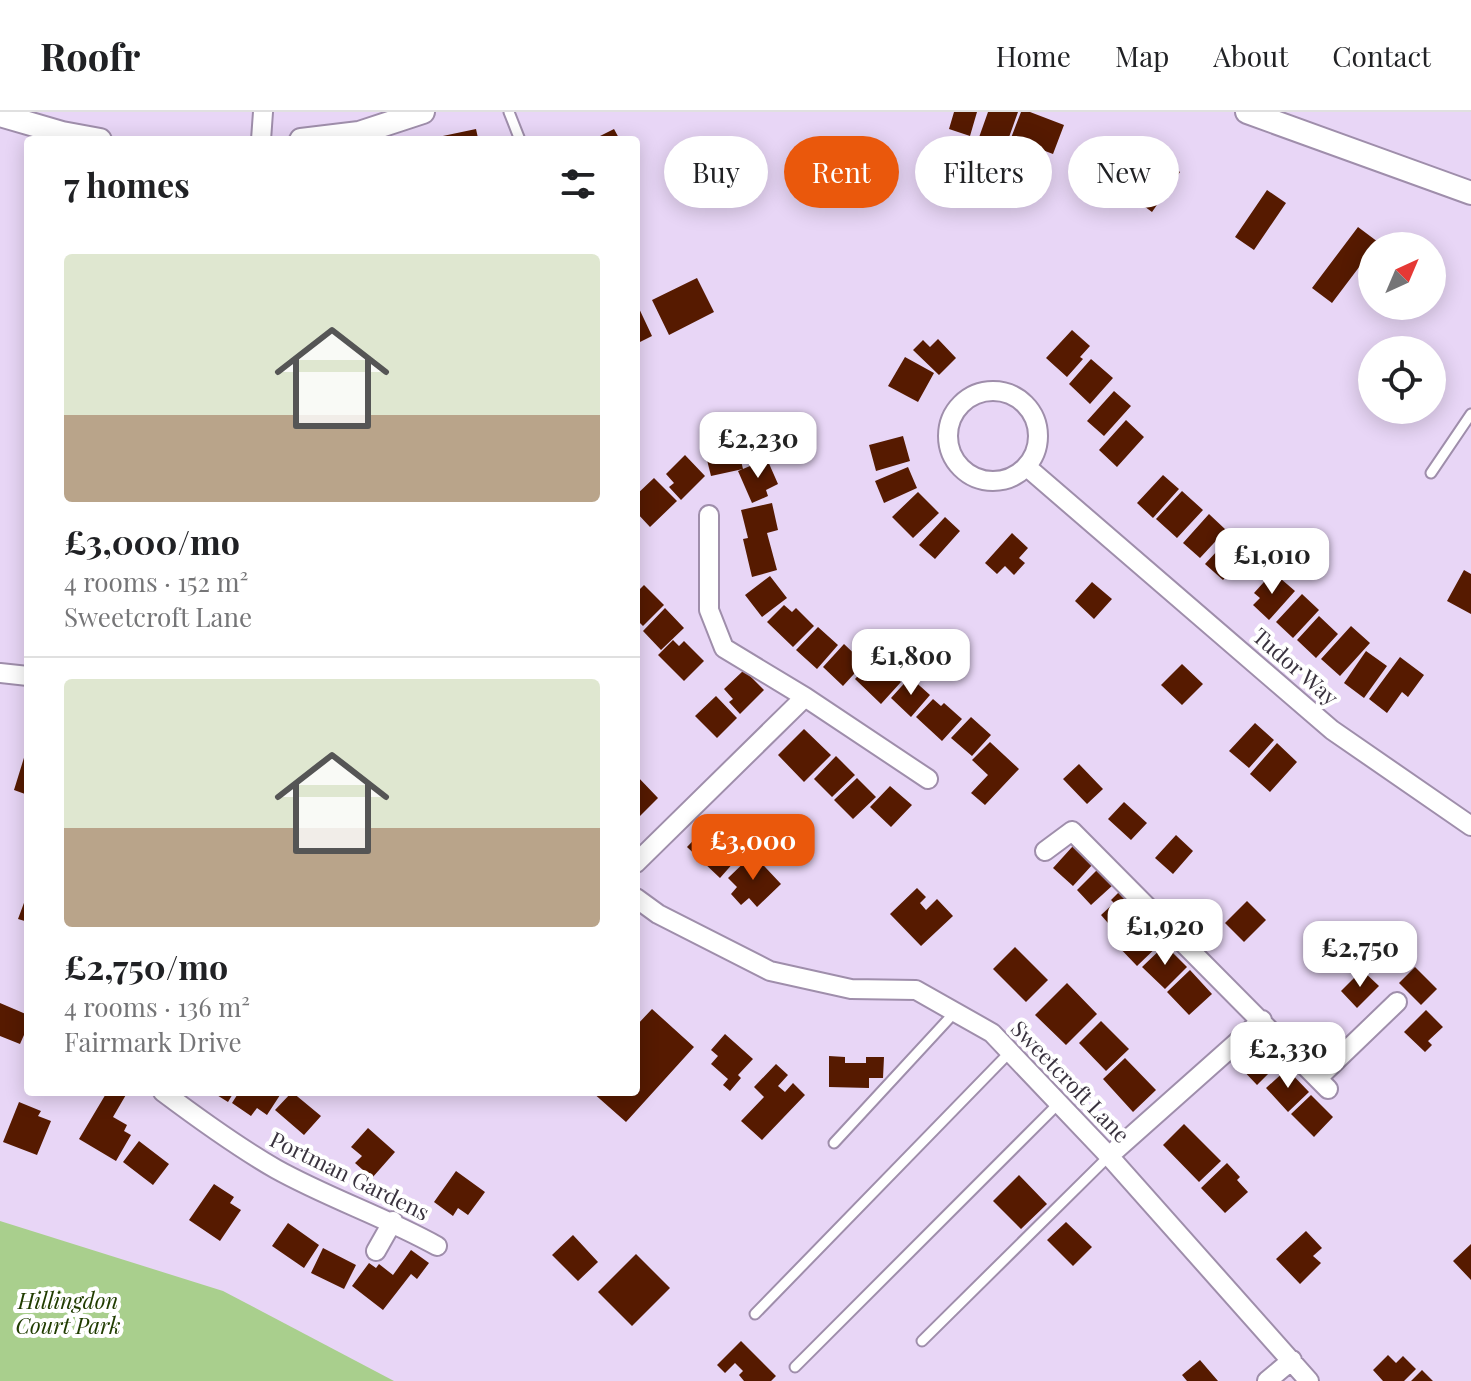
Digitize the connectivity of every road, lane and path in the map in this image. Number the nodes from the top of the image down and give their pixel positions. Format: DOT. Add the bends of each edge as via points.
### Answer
graph roads {
  1 [pos="263,112"];
  2 [pos="423,112"];
  3 [pos="509,112"];
  4 [pos="1247,112"];
  5 [pos="0,115"];
  6 [pos="78,136"];
  7 [pos="261,136"];
  8 [pos="334,136"];
  9 [pos="518,136"];
  10 [pos="1471,193"];
  11 [pos="1471,414"];
  12 [pos="1027,467"];
  13 [pos="1431,473"];
  14 [pos="709,515"];
  15 [pos="0,673"];
  16 [pos="24,676"];
  17 [pos="805,697"];
  18 [pos="928,779"];
  19 [pos="1471,826"];
  20 [pos="1045,851"];
  21 [pos="640,859"];
  22 [pos="640,901"];
  23 [pos="1397,1002"];
  24 [pos="955,1012"];
  25 [pos="1262,1020"];
  26 [pos="1010,1052"];
  27 [pos="168,1096"];
  28 [pos="1058,1104"];
  29 [pos="834,1143"];
  30 [pos="1109,1156"];
  31 [pos="393,1221"];
  32 [pos="437,1246"];
  33 [pos="376,1251"];
  34 [pos="755,1314"];
  35 [pos="922,1341"];
  36 [pos="1292,1360"];
  37 [pos="795,1367"];
  38 [pos="1267,1381"];
  39 [pos="1309,1381"];
  1 -- 7 [label="street"];
  2 -- 8 [label="street"];
  3 -- 9 [label="lane"];
  4 -- 10 [label="street"];
  5 -- 6 [label="street"];
  11 -- 13 [label="lane"];
  12 -- 12 [label="street" via="997,481 962,470 947,442 952,415 961,402 986,390 1017,397 1037,426 1038,439"];
  12 -- 19 [label="street, Tudor Way" via="1332,730"];
  14 -- 17 [label="street" via="709,610 724,648"];
  15 -- 16 [label="street"];
  17 -- 18 [label="street"];
  17 -- 21 [label="street"];
  20 -- 25 [label="street" via="1072,831"];
  22 -- 24 [label="street, Sweetcroft Lane" via="770,971 851,989 916,990"];
  23 -- 25 [label="street" via="1323,1083"];
  24 -- 26 [label="street, Sweetcroft Lane" via="992,1033"];
  24 -- 29 [label="lane"];
  25 -- 30 [label="street"];
  26 -- 28 [label="street, Sweetcroft Lane"];
  26 -- 34 [label="lane"];
  27 -- 31 [label="street, Portman Gardens" via="277,1169"];
  28 -- 30 [label="street, Sweetcroft Lane"];
  28 -- 37 [label="lane"];
  30 -- 35 [label="lane"];
  30 -- 36 [label="street, Sweetcroft Lane"];
  31 -- 32 [label="street, Portman Gardens"];
  31 -- 33 [label="street"];
  36 -- 38 [label="street"];
  36 -- 39 [label="street, Sweetcroft Lane"];
}
